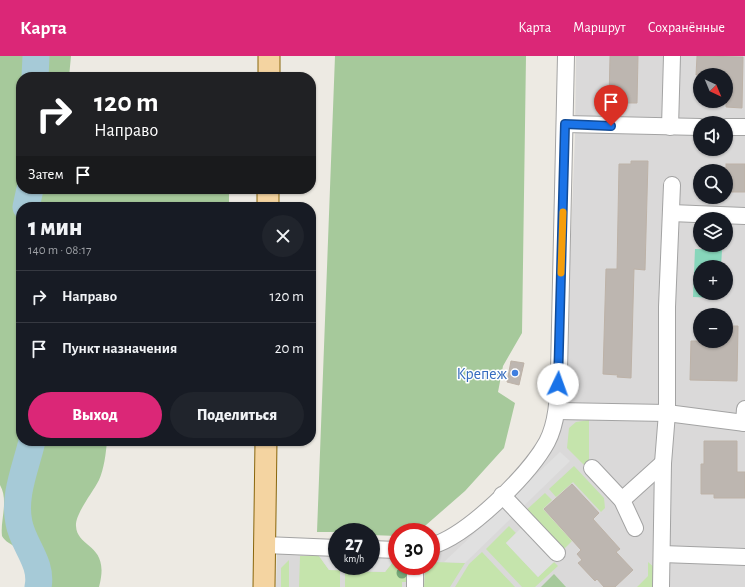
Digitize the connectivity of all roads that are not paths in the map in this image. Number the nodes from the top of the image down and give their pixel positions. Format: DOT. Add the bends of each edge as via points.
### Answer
graph roads {
  1 [pos="269,56"];
  2 [pos="566,56"];
  3 [pos="672,56"];
  4 [pos="269,72"];
  5 [pos="565,124"];
  6 [pos="670,127"];
  7 [pos="693,127"];
  8 [pos="733,127"];
  9 [pos="745,128"];
  10 [pos="672,185"];
  11 [pos="671,213"];
  12 [pos="745,216"];
  13 [pos="557,411"];
  14 [pos="667,413"];
  15 [pos="745,419"];
  16 [pos="266,446"];
  17 [pos="663,464"];
  18 [pos="592,468"];
  19 [pos="502,495"];
  20 [pos="622,500"];
  21 [pos="635,528"];
  22 [pos="440,544"];
  23 [pos="265,545"];
  24 [pos="328,548"];
  25 [pos="557,553"];
  26 [pos="662,554"];
  27 [pos="745,557"];
  28 [pos="415,575"];
  29 [pos="264,587"];
  30 [pos="415,587"];
  31 [pos="661,587"];
  1 -- 4 [label="main road"];
  2 -- 5 [label="street"];
  3 -- 6 [label="street"];
  5 -- 6 [label="street"];
  5 -- 13 [label="street"];
  6 -- 7 [label="street"];
  8 -- 9 [label="street"];
  10 -- 11 [label="street"];
  11 -- 12 [label="street"];
  11 -- 14 [label="street" via="667,308"];
  13 -- 14 [label="street"];
  13 -- 19 [label="street" via="547,442 526,472"];
  14 -- 15 [label="street"];
  14 -- 17 [label="street"];
  16 -- 23 [label="main road"];
  17 -- 20 [label="street"];
  17 -- 26 [label="street"];
  18 -- 20 [label="street"];
  19 -- 22 [label="street" via="464,529"];
  19 -- 25 [label="street"];
  20 -- 21 [label="street"];
  23 -- 24 [label="street"];
  23 -- 29 [label="main road"];
  26 -- 27 [label="street"];
  26 -- 31 [label="street"];
  28 -- 30 [label="street"];
}
